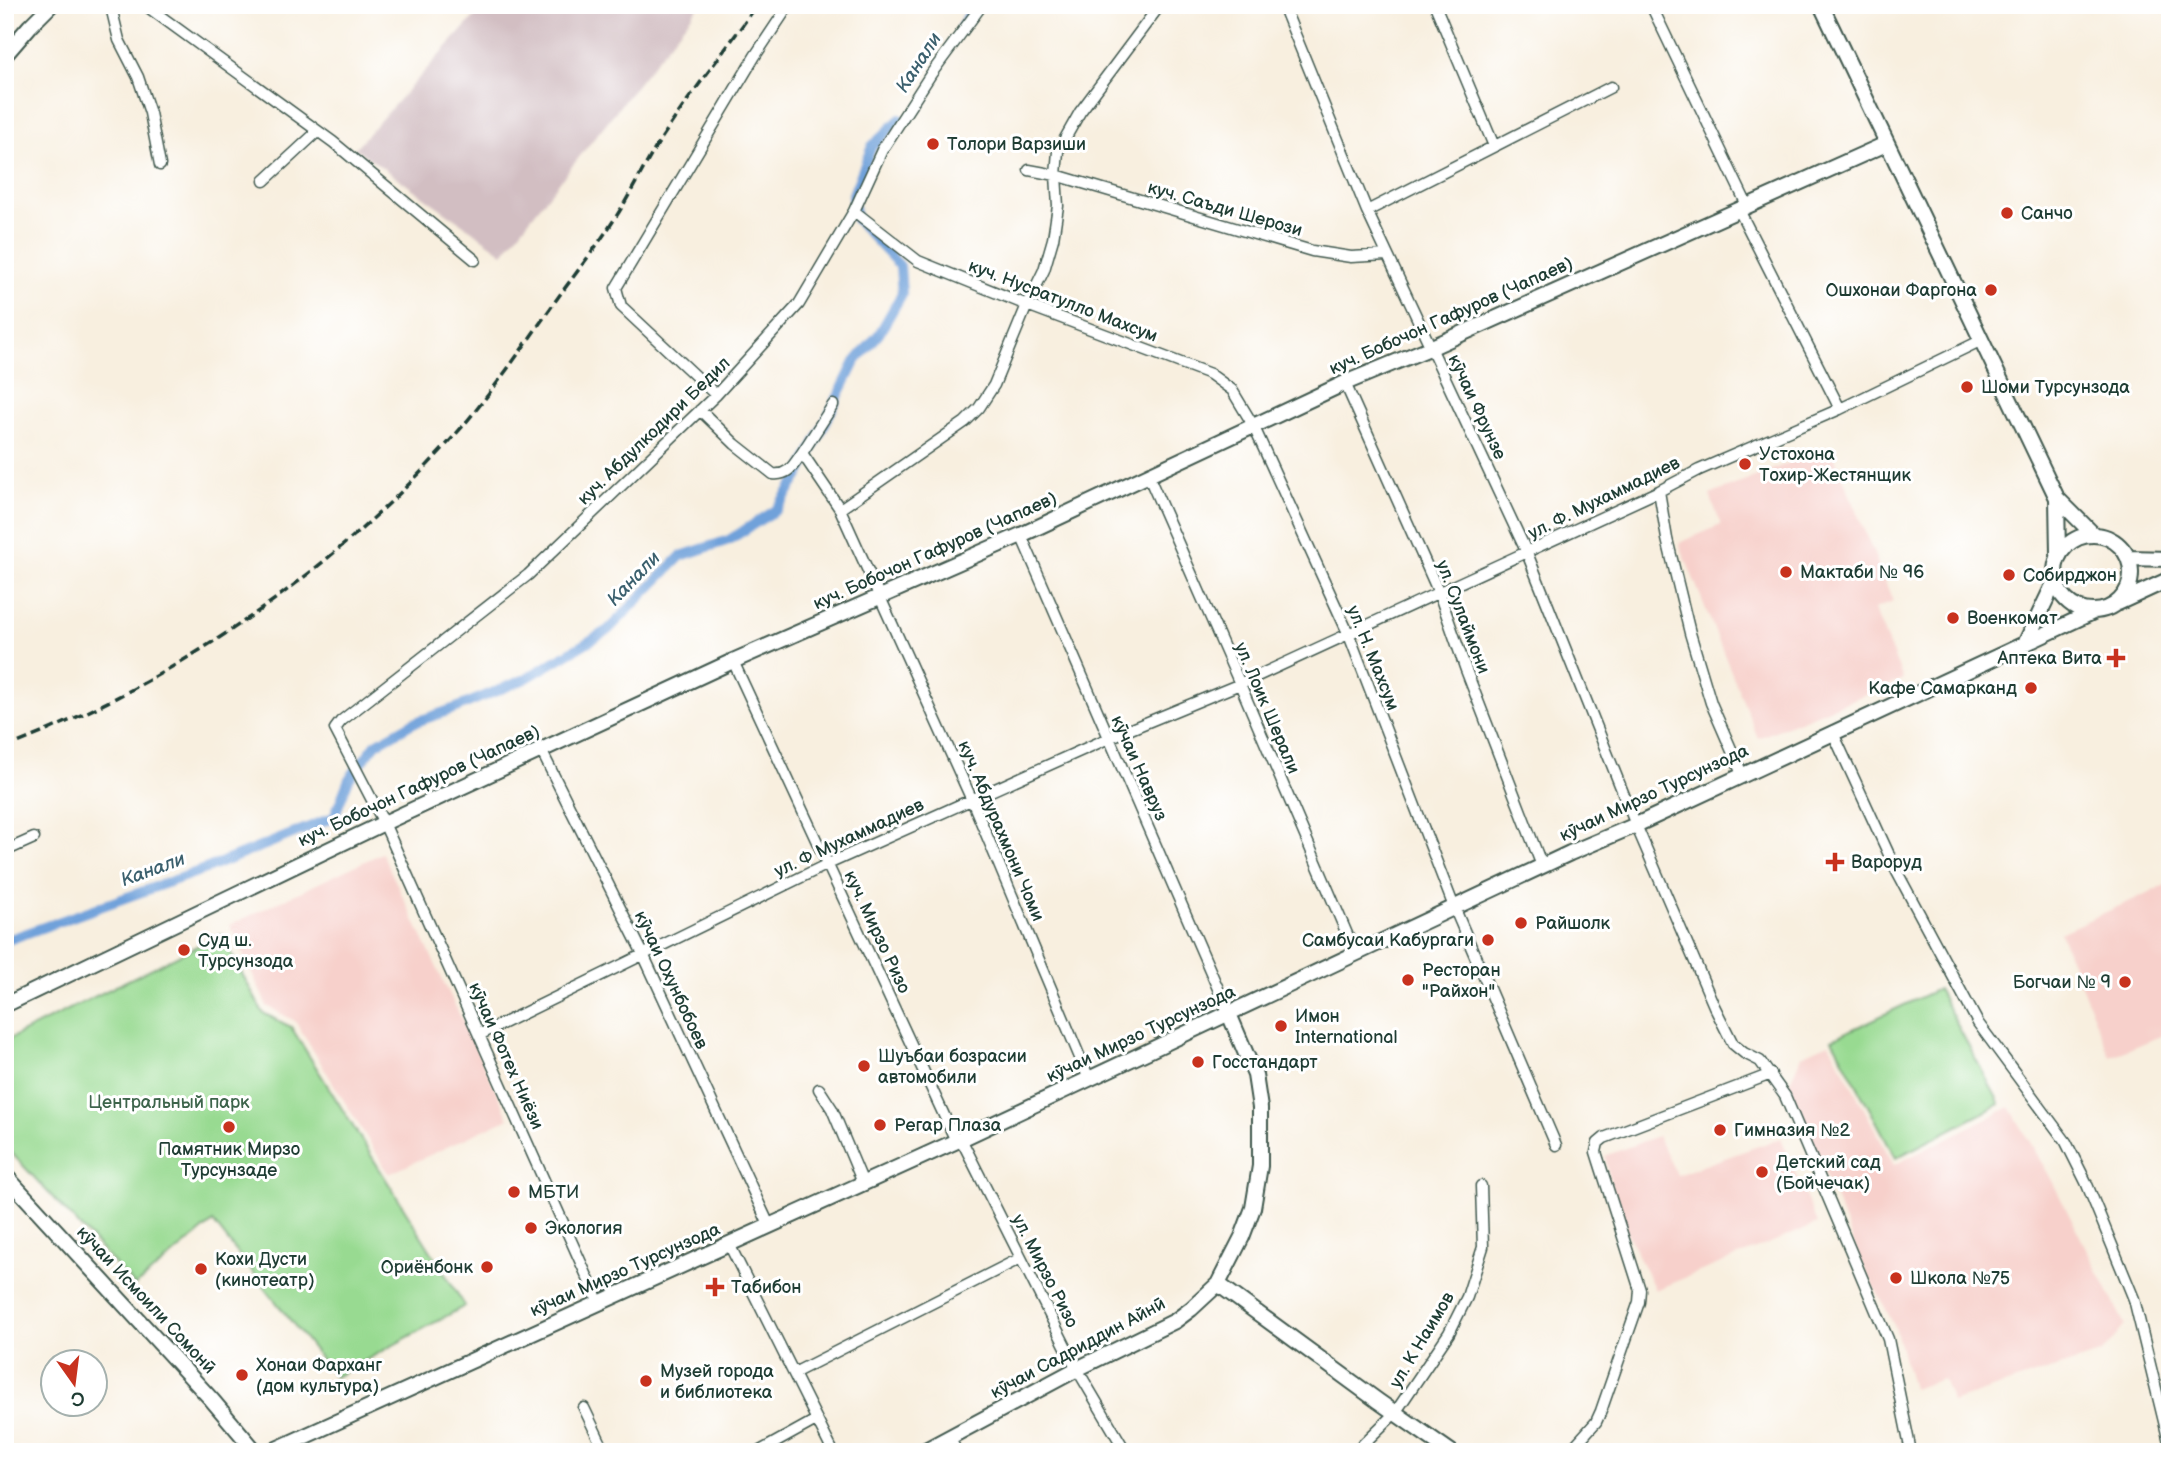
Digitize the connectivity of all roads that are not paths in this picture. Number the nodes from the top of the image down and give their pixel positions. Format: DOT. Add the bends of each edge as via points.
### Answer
graph roads {
  1 [pos="51,5"];
  2 [pos="113,5"];
  3 [pos="145,5"];
  4 [pos="789,5"];
  5 [pos="982,5"];
  6 [pos="1160,5"];
  7 [pos="1283,5"];
  8 [pos="1435,5"];
  9 [pos="1651,5"];
  10 [pos="1821,5"];
  11 [pos="5,55"];
  12 [pos="1611,87"];
  13 [pos="318,131"];
  14 [pos="1886,144"];
  15 [pos="1494,146"];
  16 [pos="160,165"];
  17 [pos="1029,170"];
  18 [pos="1056,175"];
  19 [pos="264,181"];
  20 [pos="1743,208"];
  21 [pos="854,211"];
  22 [pos="1367,211"];
  23 [pos="1387,255"];
  24 [pos="475,260"];
  25 [pos="1027,304"];
  26 [pos="1982,340"];
  27 [pos="1432,347"];
  28 [pos="1345,383"];
  29 [pos="716,395"];
  30 [pos="833,405"];
  31 [pos="1840,409"];
  32 [pos="700,410"];
  33 [pos="1252,425"];
  34 [pos="802,453"];
  35 [pos="1148,475"];
  36 [pos="1659,491"];
  37 [pos="2057,498"];
  38 [pos="840,509"];
  39 [pos="2093,534"];
  40 [pos="1021,535"];
  41 [pos="1527,553"];
  42 [pos="2059,554"];
  43 [pos="2128,558"];
  44 [pos="2170,559"];
  45 [pos="2170,579"];
  46 [pos="2055,581"];
  47 [pos="1439,593"];
  48 [pos="879,598"];
  49 [pos="2117,603"];
  50 [pos="2093,612"];
  51 [pos="1349,635"];
  52 [pos="2025,643"];
  53 [pos="733,661"];
  54 [pos="1240,684"];
  55 [pos="1833,733"];
  56 [pos="1109,738"];
  57 [pos="541,750"];
  58 [pos="1742,774"];
  59 [pos="971,798"];
  60 [pos="384,823"];
  61 [pos="1636,825"];
  62 [pos="34,838"];
  63 [pos="5,851"];
  64 [pos="828,864"];
  65 [pos="1542,866"];
  66 [pos="1454,907"];
  67 [pos="643,954"];
  68 [pos="1356,955"];
  69 [pos="5,1006"];
  70 [pos="1229,1014"];
  71 [pos="479,1035"];
  72 [pos="1771,1074"];
  73 [pos="1089,1079"];
  74 [pos="819,1089"];
  75 [pos="958,1140"];
  76 [pos="1556,1145"];
  77 [pos="5,1175"];
  78 [pos="863,1183"];
  79 [pos="1481,1186"];
  80 [pos="769,1225"];
  81 [pos="729,1244"];
  82 [pos="1021,1258"];
  83 [pos="1218,1284"];
  84 [pos="599,1303"];
  85 [pos="1077,1369"];
  86 [pos="794,1373"];
  87 [pos="584,1408"];
  88 [pos="1395,1413"];
  89 [pos="816,1420"];
  90 [pos="949,1437"];
  91 [pos="2170,1448"];
  92 [pos="760,1451"];
  93 [pos="256,1452"];
  94 [pos="270,1452"];
  95 [pos="605,1452"];
  96 [pos="833,1452"];
  97 [pos="922,1452"];
  98 [pos="957,1452"];
  99 [pos="1126,1452"];
  100 [pos="1355,1452"];
  101 [pos="1451,1452"];
  102 [pos="1569,1452"];
  103 [pos="1911,1452"];
  104 [pos="2163,1452"];
  1 -- 11 [label="street"];
  2 -- 16 [label="street" via="119,40 150,113"];
  3 -- 13 [label="street"];
  4 -- 29 [label="street" via="616,288 621,306"];
  5 -- 21 [label="street, куч. Абдулкодири Бедил" via="882,150"];
  6 -- 18 [label="street" via="1080,112 1058,150"];
  7 -- 22 [label="street, кӯчаи Фрунзе"];
  8 -- 15 [label="street"];
  9 -- 20 [label="street"];
  10 -- 14 [label="street"];
  12 -- 15 [label="street"];
  13 -- 19 [label="street"];
  13 -- 24 [label="street"];
  14 -- 20 [label="street, куч. Бобочон Гафуров (Чапаев)"];
  14 -- 26 [label="street"];
  15 -- 22 [label="street"];
  17 -- 18 [label="street, куч. Саъди Шерози"];
  18 -- 23 [label="street, куч. Саъди Шерози" via="1312,251 1351,257"];
  18 -- 25 [label="street" via="1053,239"];
  20 -- 27 [label="street, куч. Бобочон Гафуров (Чапаев)"];
  20 -- 31 [label="street"];
  21 -- 25 [label="street, куч. Нусратулло Махсум" via="918,261"];
  21 -- 29 [label="street, куч. Абдулкодири Бедил" via="799,304"];
  22 -- 23 [label="street, кӯчаи Фрунзе"];
  23 -- 27 [label="street, кӯчаи Фрунзе"];
  25 -- 33 [label="street, куч. Нусратулло Махсум" via="1210,374 1232,390"];
  25 -- 38 [label="street" via="994,385 979,408"];
  26 -- 31 [label="street, ул. Ф. Мухаммадиев"];
  26 -- 37 [label="street"];
  27 -- 28 [label="street, куч. Бобочон Гафуров (Чапаев)"];
  27 -- 41 [label="street, кӯчаи Фрунзе"];
  28 -- 33 [label="street, куч. Бобочон Гафуров (Чапаев)"];
  28 -- 47 [label="street, ул. Сулаймони"];
  29 -- 32 [label="street, куч. Абдулкодири Бедил"];
  30 -- 34 [label="street"];
  31 -- 36 [label="street, ул. Ф. Мухаммадиев"];
  32 -- 34 [label="street" via="773,474 789,471"];
  32 -- 60 [label="street, куч. Абдулкодири Бедил" via="514,588 341,721 335,729"];
  33 -- 35 [label="street, куч. Бобочон Гафуров (Чапаев)"];
  33 -- 51 [label="street, ул. Н. Махсум"];
  34 -- 38 [label="street, куч. Абдурахмони Чоми"];
  35 -- 40 [label="street, куч. Бобочон Гафуров (Чапаев)"];
  35 -- 54 [label="street, ул. Лоик Шерали"];
  36 -- 41 [label="street, ул. Ф. Мухаммадиев"];
  36 -- 58 [label="street" via="1690,633 1712,703"];
  37 -- 39 [label="street"];
  37 -- 42 [label="street"];
  38 -- 48 [label="street, куч. Абдурахмони Чоми"];
  39 -- 42 [label="street" via="2073,540"];
  39 -- 43 [label="street" via="2114,541"];
  40 -- 48 [label="street, куч. Бобочон Гафуров (Чапаев)"];
  40 -- 56 [label="street, кӯчаи Навруз"];
  41 -- 47 [label="street, ул. Ф. Мухаммадиев"];
  41 -- 61 [label="street, кӯчаи Фрунзе"];
  42 -- 46 [label="street"];
  43 -- 44 [label="street"];
  43 -- 49 [label="street" via="2131,576"];
  45 -- 49 [label="street, кӯчаи Мирзо Турсунзода"];
  46 -- 50 [label="street" via="2064,599"];
  46 -- 52 [label="street"];
  47 -- 51 [label="street, ул. Ф. Мухаммадиев"];
  47 -- 65 [label="street, ул. Сулаймони"];
  48 -- 53 [label="street, куч. Бобочон Гафуров (Чапаев)"];
  48 -- 59 [label="street, куч. Абдурахмони Чоми"];
  49 -- 50 [label="street, кӯчаи Мирзо Турсунзода"];
  50 -- 52 [label="street, кӯчаи Мирзо Турсунзода"];
  51 -- 54 [label="street, ул. Ф. Мухаммадиев"];
  51 -- 66 [label="street, ул. Н. Махсум"];
  52 -- 55 [label="street, кӯчаи Мирзо Турсунзода"];
  53 -- 57 [label="street, куч. Бобочон Гафуров (Чапаев)"];
  53 -- 64 [label="street, куч. Мирзо Ризо"];
  54 -- 56 [label="street, ул. Ф Мухаммадиев"];
  54 -- 68 [label="street, ул. Лоик Шерали"];
  55 -- 58 [label="street, кӯчаи Мирзо Турсунзода"];
  55 -- 91 [label="street" via="1897,872 1978,1023 2066,1142 2086,1182 2134,1299"];
  56 -- 59 [label="street, ул. Ф Мухаммадиев"];
  56 -- 70 [label="street, кӯчаи Навруз"];
  57 -- 60 [label="street, куч. Бобочон Гафуров (Чапаев)"];
  57 -- 67 [label="street, кӯчаи Охунбобоев"];
  58 -- 61 [label="street, кӯчаи Мирзо Турсунзода"];
  59 -- 64 [label="street, ул. Ф Мухаммадиев"];
  59 -- 73 [label="street, куч. Абдурахмони Чоми"];
  60 -- 69 [label="street, куч. Бобочон Гафуров (Чапаев)"];
  60 -- 71 [label="street, кӯчаи Фотех Ниёзи"];
  61 -- 65 [label="street, кӯчаи Мирзо Турсунзода"];
  61 -- 72 [label="street, кӯчаи Фрунзе" via="1732,1044 1760,1061"];
  62 -- 63 [label="street"];
  64 -- 67 [label="street, ул. Ф Мухаммадиев"];
  64 -- 75 [label="street, куч. Мирзо Ризо"];
  65 -- 66 [label="street, кӯчаи Мирзо Турсунзода"];
  66 -- 68 [label="street, кӯчаи Мирзо Турсунзода"];
  66 -- 76 [label="street, ул. Н. Махсум"];
  67 -- 71 [label="street, ул. Ф Мухаммадиев"];
  67 -- 80 [label="street, кӯчаи Охунбобоев"];
  68 -- 70 [label="street, кӯчаи Мирзо Турсунзода"];
  70 -- 73 [label="street, кӯчаи Мирзо Турсунзода"];
  70 -- 83 [label="street, кӯчаи Садриддин Айнӣ" via="1255,1075 1260,1108 1259,1166 1253,1208"];
  71 -- 84 [label="street, кӯчаи Фотех Ниёзи"];
  72 -- 102 [label="street" via="1598,1143 1596,1152 1640,1290 1639,1302 1596,1422"];
  72 -- 103 [label="street" via="1785,1096 1888,1339"];
  73 -- 75 [label="street, кӯчаи Мирзо Турсунзода"];
  74 -- 78 [label="street"];
  75 -- 78 [label="street, кӯчаи Мирзо Турсунзода"];
  75 -- 82 [label="street, ул. Мирзо Ризо"];
  77 -- 93 [label="street, кӯчаи Исмоили Сомонӣ"];
  78 -- 80 [label="street, кӯчаи Мирзо Турсунзода"];
  79 -- 88 [label="street, ул. К Наимов" via="1483,1247 1467,1297 1449,1333"];
  80 -- 81 [label="street, кӯчаи Мирзо Турсунзода"];
  81 -- 84 [label="street, кӯчаи Мирзо Турсунзода"];
  81 -- 86 [label="street"];
  82 -- 85 [label="street, ул. Мирзо Ризо"];
  82 -- 86 [label="street"];
  83 -- 85 [label="street, кӯчаи Садриддин Айнӣ" via="1175,1321"];
  83 -- 88 [label="street"];
  84 -- 94 [label="street, кӯчаи Мирзо Турсунзода"];
  85 -- 90 [label="street, кӯчаи Садриддин Айнӣ"];
  85 -- 99 [label="street, ул. Мирзо Ризо"];
  86 -- 89 [label="street"];
  87 -- 95 [label="street"];
  88 -- 100 [label="street, ул. К Наимов"];
  88 -- 101 [label="street"];
  89 -- 92 [label="street"];
  89 -- 96 [label="street"];
  90 -- 97 [label="street, кӯчаи Садриддин Айнӣ"];
  90 -- 98 [label="street"];
  91 -- 104 [label="street"];
}
